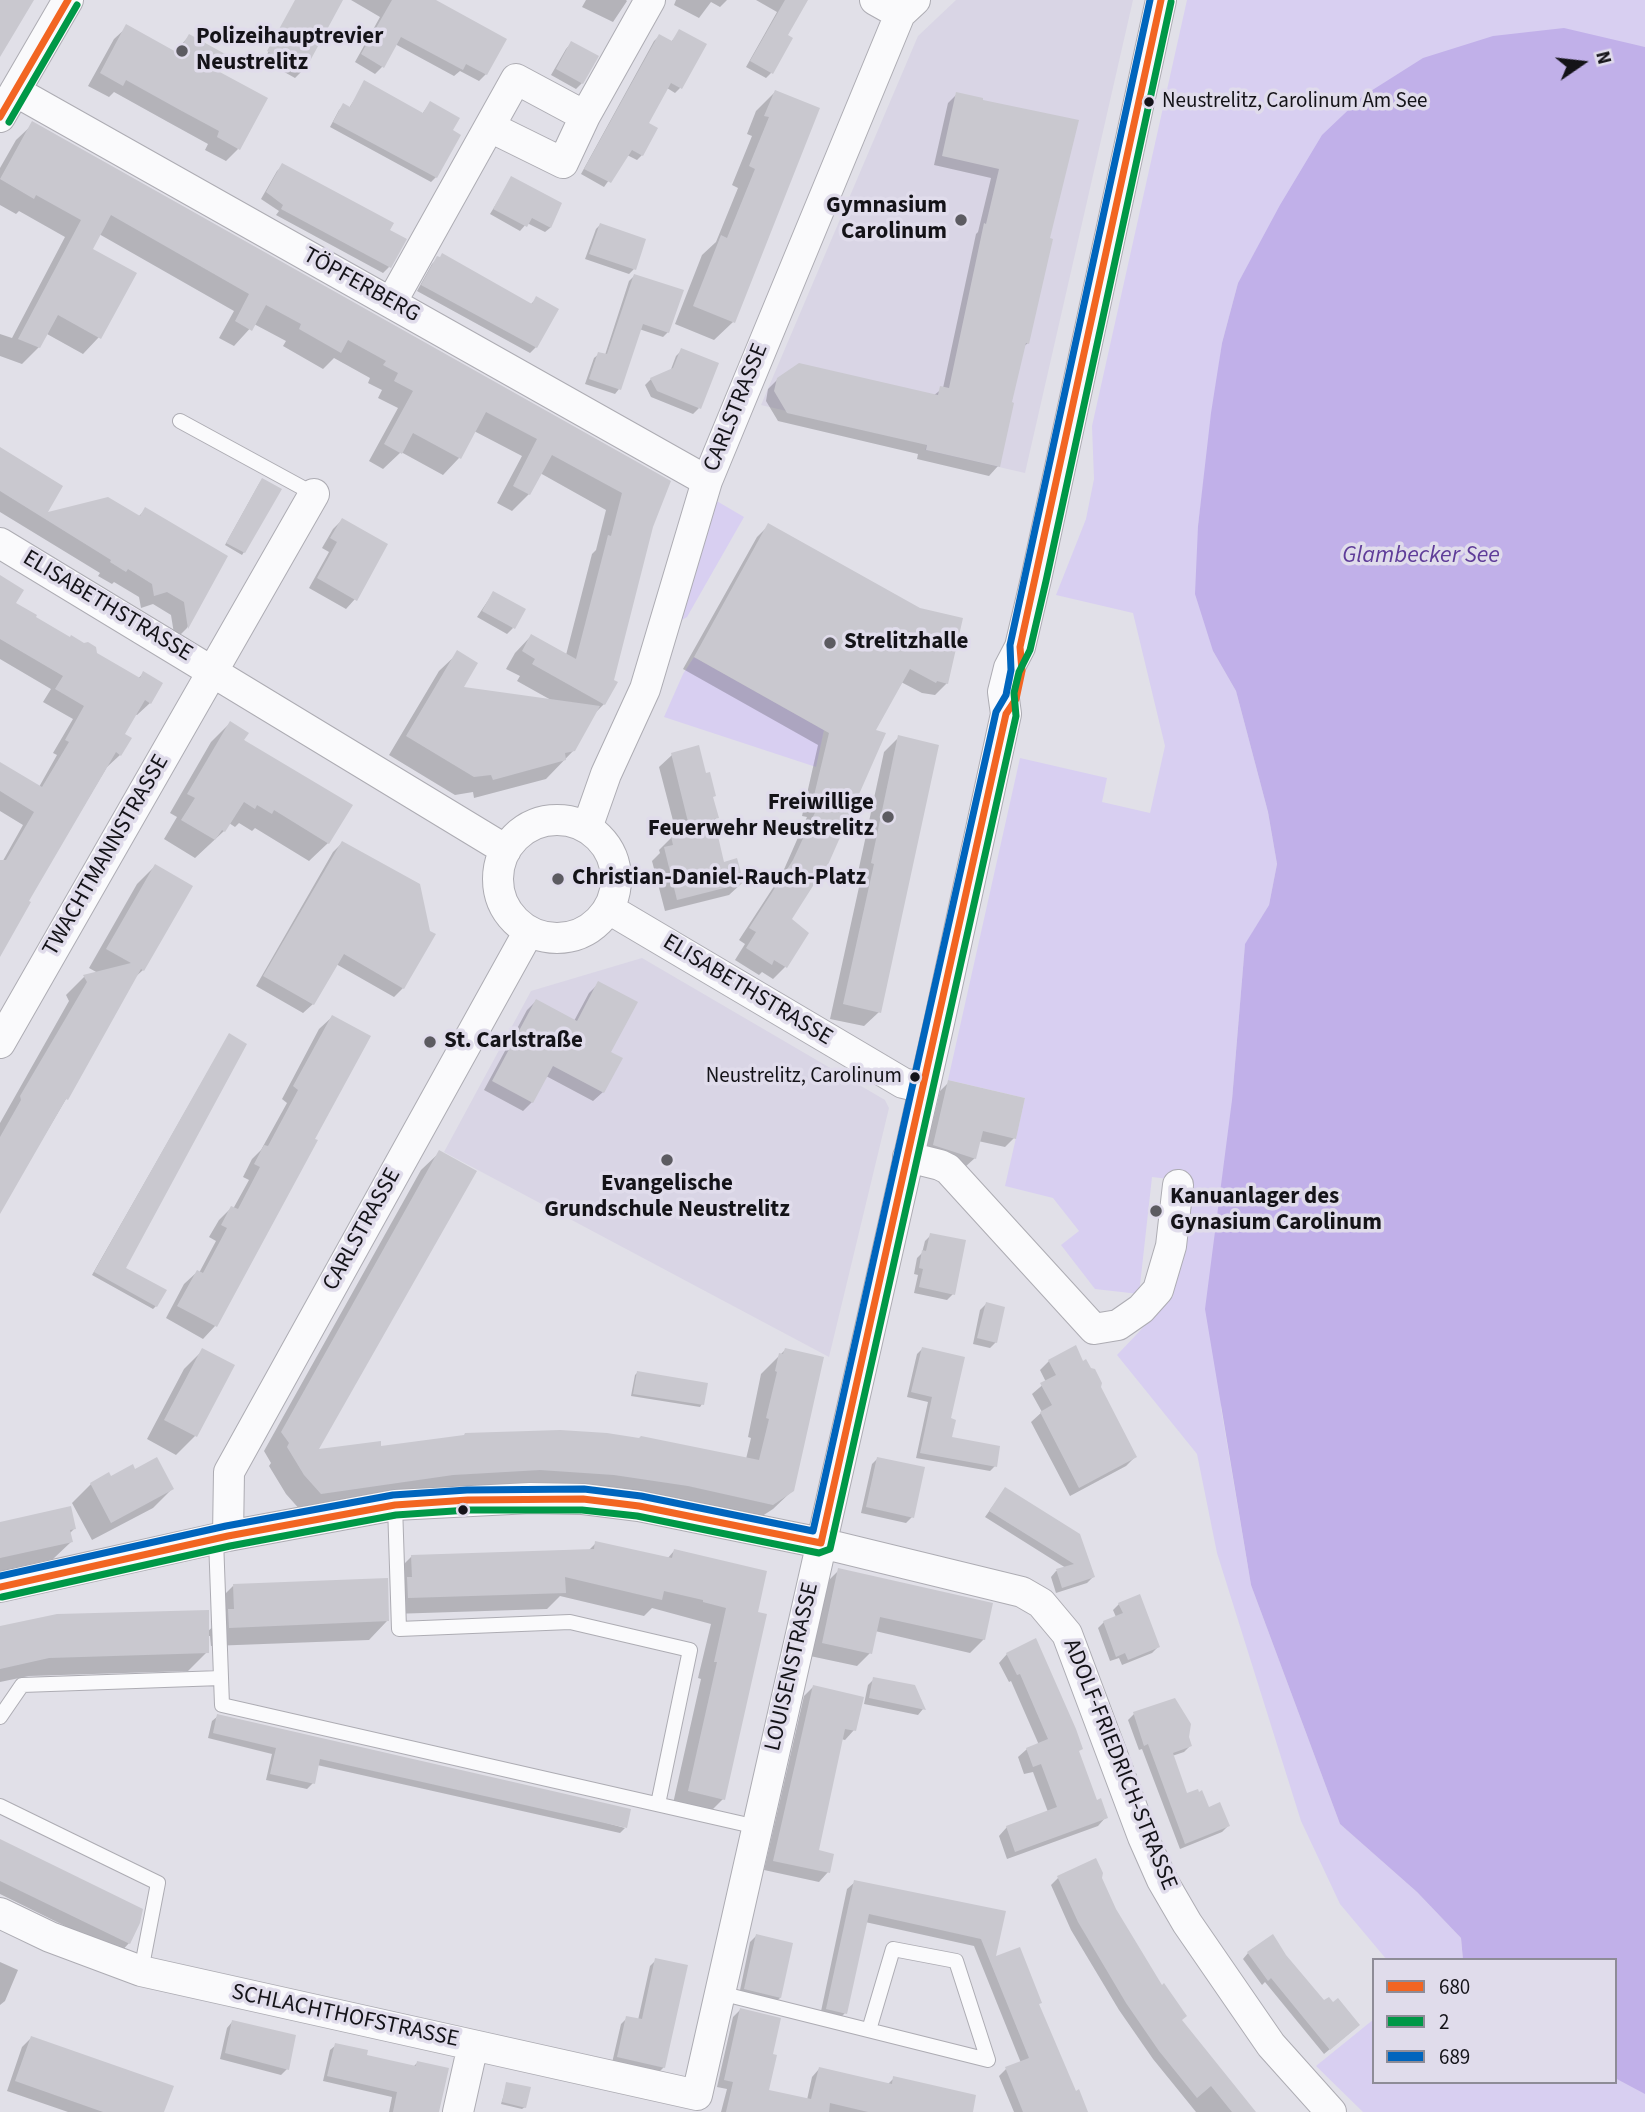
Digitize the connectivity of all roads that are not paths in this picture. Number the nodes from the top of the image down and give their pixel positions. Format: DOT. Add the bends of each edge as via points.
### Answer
graph roads {
  1 [pos="68,0"];
  2 [pos="650,0"];
  3 [pos="1161,0"];
  4 [pos="896,5"];
  5 [pos="15,91"];
  6 [pos="585,116"];
  7 [pos="0,117"];
  8 [pos="491,127"];
  9 [pos="391,303"];
  10 [pos="180,421"];
  11 [pos="708,481"];
  12 [pos="314,494"];
  13 [pos="0,543"];
  14 [pos="213,670"];
  15 [pos="587,828"];
  16 [pos="506,849"];
  17 [pos="608,909"];
  18 [pos="529,931"];
  19 [pos="0,1043"];
  20 [pos="924,1088"];
  21 [pos="908,1157"];
  22 [pos="1178,1185"];
  23 [pos="395,1505"];
  24 [pos="222,1538"];
  25 [pos="821,1543"];
  26 [pos="0,1587"];
  27 [pos="221,1678"];
  28 [pos="0,1717"];
  29 [pos="658,1804"];
  30 [pos="0,1806"];
  31 [pos="757,1827"];
  32 [pos="0,1913"];
  33 [pos="141,1971"];
  34 [pos="720,1993"];
  35 [pos="869,2030"];
  36 [pos="473,2045"];
  37 [pos="695,2104"];
  38 [pos="458,2112"];
  39 [pos="1331,2112"];
  1 -- 5 [label="street"];
  2 -- 6 [label="street"];
  3 -- 20 [label="street, LOUISENSTRASSE" via="1020,647 1022,671 1016,699 1006,715"];
  4 -- 11 [label="street, CARLSTRASSE"];
  5 -- 7 [label="street"];
  5 -- 9 [label="street, TÖPFERBERG"];
  6 -- 8 [label="street" via="563,163"];
  6 -- 8 [label="street" via="516,79"];
  8 -- 9 [label="street"];
  9 -- 11 [label="street, TÖPFERBERG"];
  10 -- 12 [label="lane"];
  11 -- 15 [label="street, CARLSTRASSE" via="645,689"];
  12 -- 14 [label="street, ELISABETHSTRASSE"];
  13 -- 14 [label="street, ELISABETHSTRASSE"];
  14 -- 16 [label="street, ELISABETHSTRASSE"];
  14 -- 19 [label="street, TWACHTMANNSTRASSE"];
  15 -- 16 [label="street" via="551,820 517,835"];
  15 -- 17 [label="street" via="601,840 616,873"];
  16 -- 18 [label="street" via="498,886 503,904"];
  17 -- 18 [label="street" via="582,933 564,938"];
  17 -- 20 [label="street, ELISABETHSTRASSE" via="904,1083"];
  18 -- 24 [label="street, CARLSTRASSE" via="229,1472"];
  20 -- 21 [label="street, LOUISENSTRASSE"];
  21 -- 22 [label="street" via="948,1169 1094,1329 1118,1325 1158,1290 1171,1246"];
  21 -- 25 [label="street, LOUISENSTRASSE"];
  23 -- 24 [label="street, ADOLF-FRIEDRICH-STRASSE"];
  23 -- 25 [label="street, ADOLF-FRIEDRICH-STRASSE" via="583,1499"];
  23 -- 29 [label="lane" via="399,1629 570,1622 690,1650"];
  24 -- 26 [label="street, ADOLF-FRIEDRICH-STRASSE"];
  24 -- 27 [label="lane"];
  25 -- 31 [label="street, LOUISENSTRASSE"];
  25 -- 39 [label="street, ADOLF-FRIEDRICH-STRASSE" via="1012,1588 1041,1603 1055,1617 1076,1654 1162,1880 1214,1966 1264,2035"];
  27 -- 28 [label="lane" via="22,1685"];
  27 -- 29 [label="lane" via="222,1705"];
  29 -- 31 [label="lane"];
  30 -- 33 [label="lane" via="158,1883"];
  31 -- 34 [label="street, LOUISENSTRASSE"];
  32 -- 33 [label="street, SCHLACHTHOFSTRASSE"];
  33 -- 36 [label="street, SCHLACHTHOFSTRASSE"];
  34 -- 35 [label="lane"];
  34 -- 37 [label="street, LOUISENSTRASSE"];
  35 -- 35 [label="lane" via="948,2050 988,2060 956,1961 893,1949"];
  36 -- 37 [label="street, SCHLACHTHOFSTRASSE"];
  36 -- 38 [label="street"];
}
